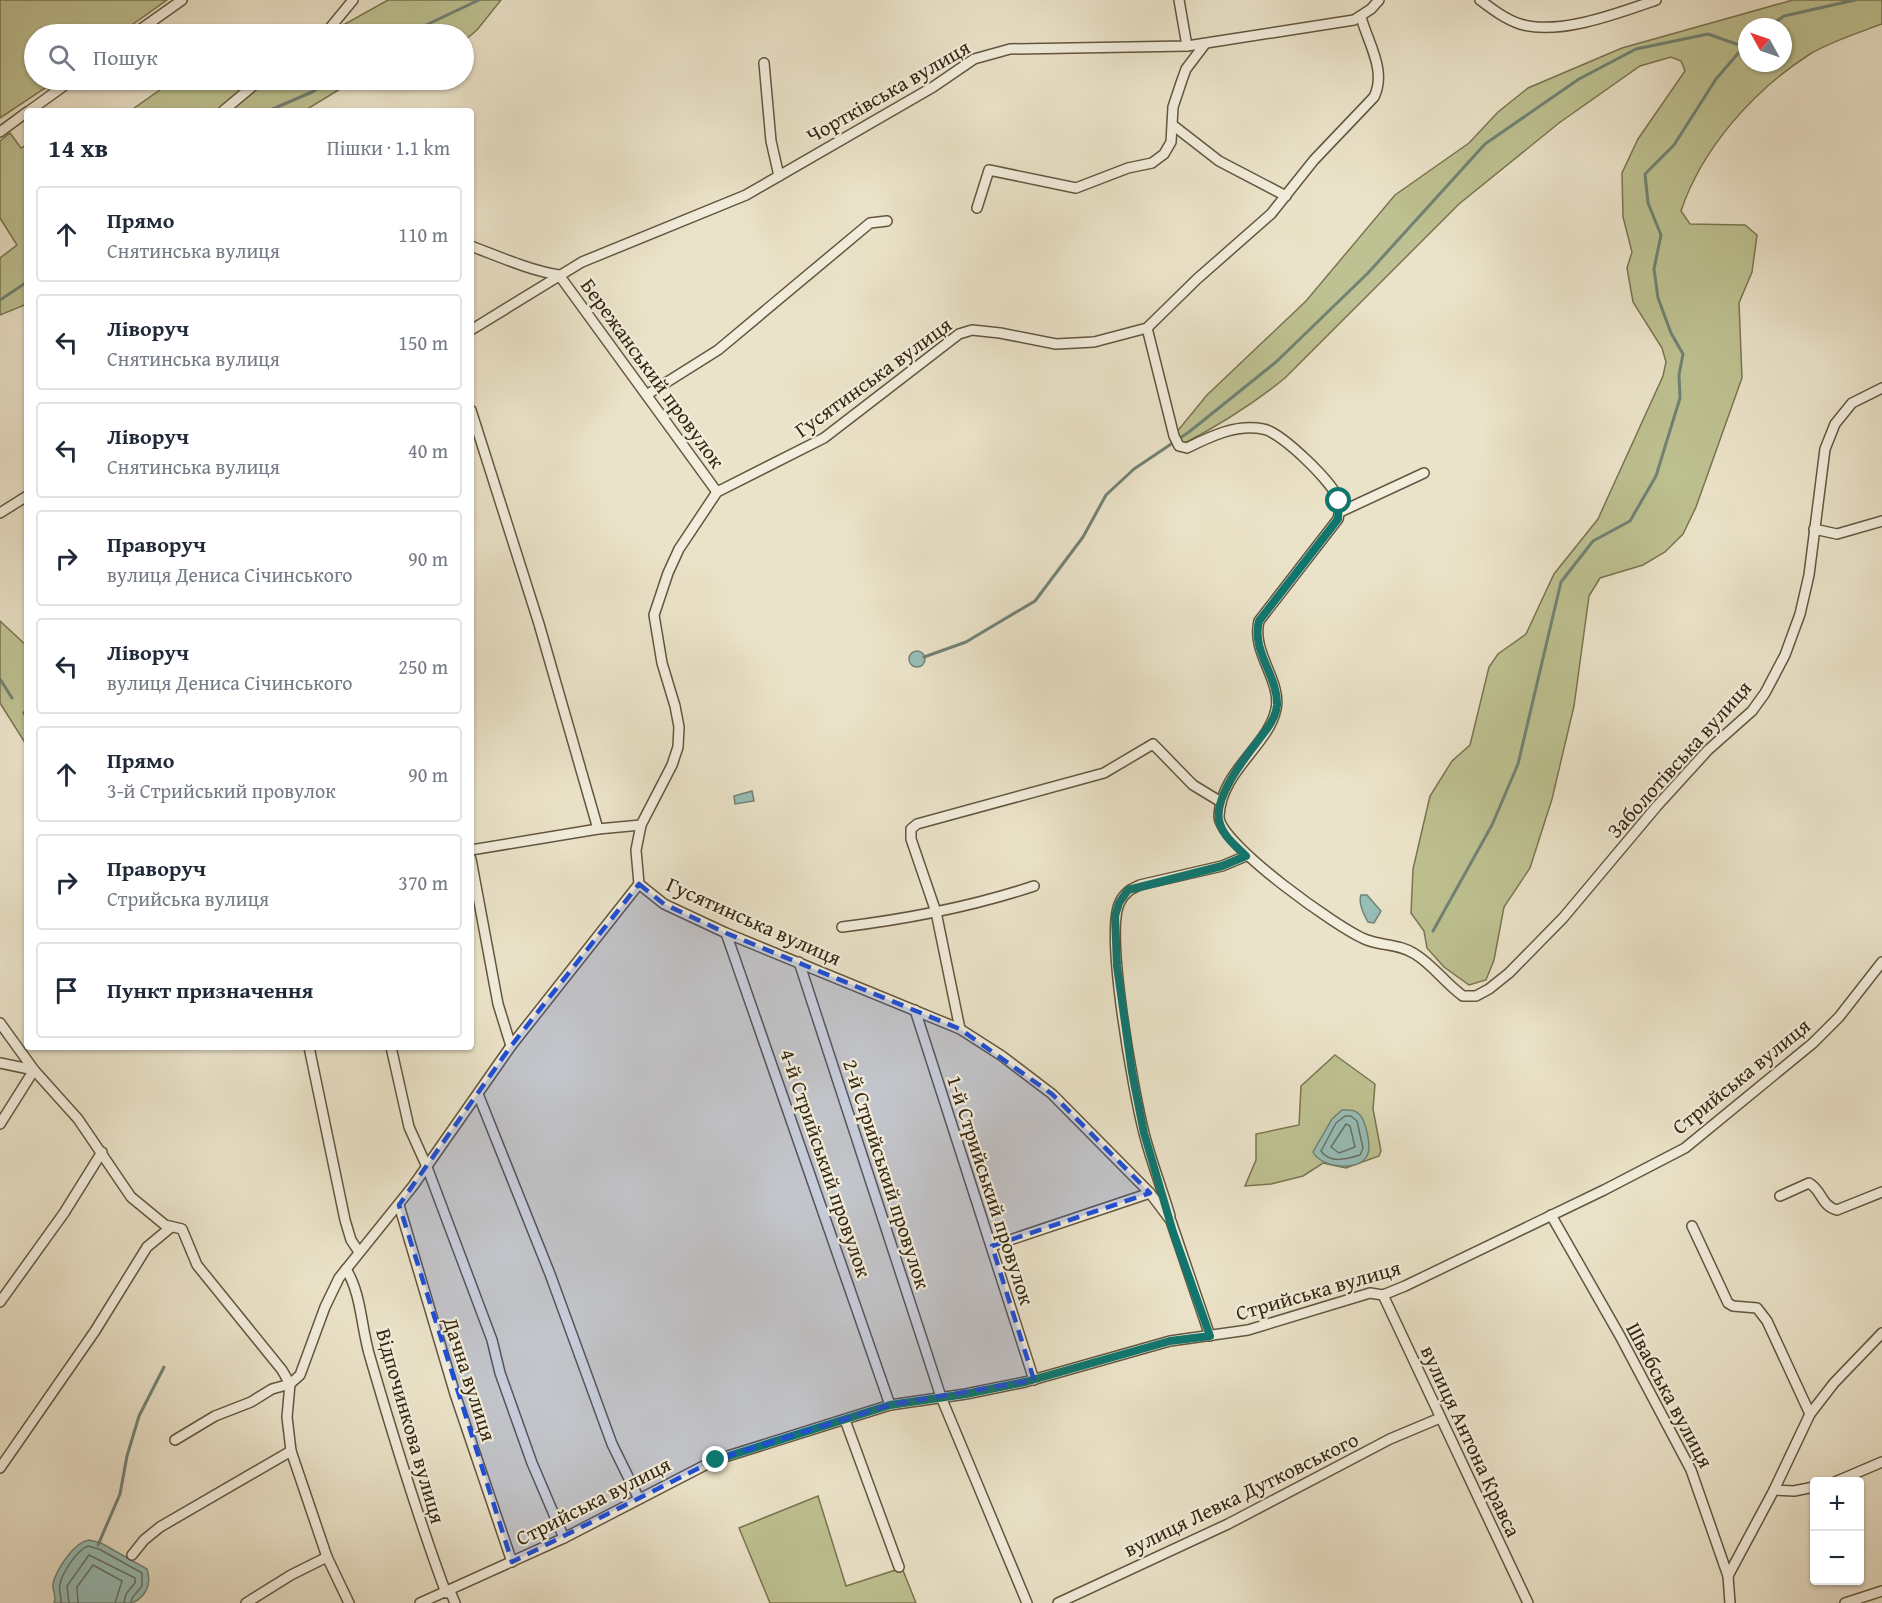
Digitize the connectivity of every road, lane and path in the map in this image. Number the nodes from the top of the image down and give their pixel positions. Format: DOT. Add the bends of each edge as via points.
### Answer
graph roads {
  1 [pos="182,0"];
  2 [pos="353,0"];
  3 [pos="1179,0"];
  4 [pos="1378,0"];
  5 [pos="1480,0"];
  6 [pos="1656,0"];
  7 [pos="1361,17"];
  8 [pos="148,24"];
  9 [pos="333,24"];
  10 [pos="1204,44"];
  11 [pos="1187,45"];
  12 [pos="764,63"];
  13 [pos="58,90"];
  14 [pos="248,90"];
  15 [pos="34,108"];
  16 [pos="227,108"];
  17 [pos="24,115"];
  18 [pos="1174,126"];
  19 [pos="0,132"];
  20 [pos="778,176"];
  21 [pos="1286,196"];
  22 [pos="977,208"];
  23 [pos="887,221"];
  24 [pos="474,247"];
  25 [pos="559,275"];
  26 [pos="474,328"];
  27 [pos="1147,328"];
  28 [pos="1882,388"];
  29 [pos="648,394"];
  30 [pos="474,419"];
  31 [pos="1424,473"];
  32 [pos="717,492"];
  33 [pos="24,498"];
  34 [pos="1340,512"];
  35 [pos="0,513"];
  36 [pos="1882,521"];
  37 [pos="1814,529"];
  38 [pos="1221,802"];
  39 [pos="641,825"];
  40 [pos="598,829"];
  41 [pos="474,850"];
  42 [pos="1246,856"];
  43 [pos="474,875"];
  44 [pos="639,884"];
  45 [pos="1034,886"];
  46 [pos="936,912"];
  47 [pos="842,927"];
  48 [pos="726,933"];
  49 [pos="799,962"];
  50 [pos="1882,963"];
  51 [pos="915,1010"];
  52 [pos="0,1023"];
  53 [pos="960,1029"];
  54 [pos="511,1046"];
  55 [pos="310,1050"];
  56 [pos="392,1050"];
  57 [pos="0,1063"];
  58 [pos="34,1070"];
  59 [pos="478,1094"];
  60 [pos="0,1124"];
  61 [pos="102,1152"];
  62 [pos="427,1167"];
  63 [pos="1882,1192"];
  64 [pos="1149,1193"];
  65 [pos="1780,1196"];
  66 [pos="399,1205"];
  67 [pos="1551,1215"];
  68 [pos="1172,1221"];
  69 [pos="1692,1227"];
  70 [pos="170,1228"];
  71 [pos="992,1246"];
  72 [pos="359,1252"];
  73 [pos="346,1269"];
  74 [pos="1383,1294"];
  75 [pos="0,1302"];
  76 [pos="1882,1333"];
  77 [pos="1210,1336"];
  78 [pos="1034,1380"];
  79 [pos="290,1384"];
  80 [pos="941,1397"];
  81 [pos="890,1405"];
  82 [pos="1810,1414"];
  83 [pos="1440,1418"];
  84 [pos="846,1420"];
  85 [pos="175,1440"];
  86 [pos="291,1451"];
  87 [pos="1882,1462"];
  88 [pos="0,1468"];
  89 [pos="1847,1477"];
  90 [pos="1810,1488"];
  91 [pos="1774,1490"];
  92 [pos="639,1499"];
  93 [pos="564,1538"];
  94 [pos="132,1555"];
  95 [pos="327,1557"];
  96 [pos="513,1562"];
  97 [pos="899,1567"];
  98 [pos="1728,1576"];
  99 [pos="1882,1591"];
  100 [pos="448,1592"];
  101 [pos="246,1603"];
  102 [pos="349,1603"];
  103 [pos="420,1603"];
  104 [pos="455,1603"];
  105 [pos="1027,1603"];
  106 [pos="1058,1603"];
  107 [pos="1528,1603"];
  108 [pos="1730,1603"];
  109 [pos="1845,1603"];
  1 -- 8 [label="street"];
  2 -- 9 [label="street"];
  3 -- 11 [label="street"];
  4 -- 7 [label="street"];
  5 -- 6 [label="street" via="1496,13 1521,24 1554,27"];
  7 -- 10 [label="street, Чортківська вулиця"];
  7 -- 21 [label="street, Гусятинська вулиця" via="1376,58 1380,85 1374,97"];
  10 -- 11 [label="street, Чортківська вулиця"];
  10 -- 18 [label="street" via="1186,69 1173,106"];
  11 -- 20 [label="street, Чортківська вулиця" via="1010,49 991,53 974,59 933,87"];
  12 -- 20 [label="street"];
  13 -- 15 [label="street"];
  14 -- 16 [label="street"];
  17 -- 19 [label="street"];
  18 -- 21 [label="street" via="1219,161"];
  18 -- 22 [label="street" via="1164,154 1152,163 1076,188 989,170"];
  20 -- 25 [label="street, Чортківська вулиця" via="746,195"];
  21 -- 27 [label="street, Гусятинська вулиця"];
  23 -- 29 [label="street" via="870,223 718,350"];
  24 -- 25 [label="street" via="535,272"];
  25 -- 26 [label="street, Чортківська вулиця"];
  25 -- 29 [label="street, Бережанський провулок"];
  27 -- 32 [label="street, Гусятинська вулиця" via="1094,342 1056,344 972,330 958,334 824,438"];
  27 -- 34 [label="street" via="1179,446 1187,448 1231,429 1266,429 1278,435 1333,487"];
  28 -- 37 [label="street, Заболотівська вулиця" via="1852,404 1835,424 1825,449"];
  29 -- 32 [label="street, Бережанський провулок"];
  30 -- 40 [label="street"];
  31 -- 34 [label="street"];
  32 -- 39 [label="street, Гусятинська вулиця" via="680,549 654,615 679,728 678,747"];
  33 -- 35 [label="street"];
  34 -- 38 [label="street" via="1259,621 1257,639 1277,708"];
  36 -- 37 [label="street" via="1837,534"];
  37 -- 42 [label="street, Заболотівська вулиця" via="1800,614 1765,693 1752,711 1708,750 1657,806 1563,918 1489,989 1476,996 1463,996 1417,955 1357,934"];
  38 -- 42 [label="street" via="1219,823"];
  38 -- 46 [label="street" via="1193,785 1153,744 1104,773 918,824 912,829 911,839"];
  39 -- 40 [label="street"];
  39 -- 44 [label="street, Гусятинська вулиця" via="636,850"];
  40 -- 41 [label="street"];
  42 -- 68 [label="street" via="1128,890 1115,916 1117,966 1132,1072 1144,1133"];
  43 -- 54 [label="street" via="498,1004"];
  44 -- 48 [label="street, Гусятинська вулиця" via="664,904"];
  44 -- 54 [label="street"];
  45 -- 46 [label="street" via="987,902"];
  46 -- 47 [label="street"];
  46 -- 53 [label="street"];
  48 -- 49 [label="street, Гусятинська вулиця"];
  48 -- 81 [label="street, 4-й Стрийський провулок"];
  49 -- 51 [label="street, Гусятинська вулиця"];
  49 -- 80 [label="street, 2-й Стрийський провулок"];
  50 -- 67 [label="street, Стрийська вулиця" via="1813,1043 1685,1148"];
  51 -- 53 [label="street, Гусятинська вулиця"];
  51 -- 71 [label="street, 1-й Стрийський провулок"];
  52 -- 58 [label="street"];
  53 -- 64 [label="street, Гусятинська вулиця" via="1052,1094"];
  54 -- 59 [label="street"];
  55 -- 72 [label="street" via="345,1220"];
  56 -- 62 [label="street" via="409,1127"];
  57 -- 58 [label="street"];
  58 -- 60 [label="street"];
  58 -- 61 [label="street"];
  59 -- 62 [label="street"];
  59 -- 92 [label="street" via="612,1444"];
  61 -- 70 [label="street" via="135,1201"];
  61 -- 75 [label="street"];
  62 -- 66 [label="street"];
  62 -- 93 [label="street" via="492,1340 532,1464"];
  63 -- 65 [label="street" via="1837,1210 1824,1203 1809,1183"];
  64 -- 68 [label="street, Гусятинська вулиця"];
  64 -- 71 [label="street"];
  66 -- 72 [label="street"];
  66 -- 96 [label="street, Дачна вулиця" via="455,1394"];
  67 -- 74 [label="street, Стрийська вулиця"];
  67 -- 98 [label="street, Швабська вулиця" via="1691,1470"];
  68 -- 77 [label="street"];
  69 -- 82 [label="street" via="1728,1303 1757,1308 1767,1321"];
  70 -- 79 [label="street" via="182,1229 198,1265 270,1353"];
  70 -- 88 [label="street" via="147,1247 95,1331"];
  71 -- 78 [label="street, 1-й Стрийський провулок"];
  72 -- 73 [label="street"];
  73 -- 79 [label="street" via="325,1307 305,1366"];
  73 -- 100 [label="street, Відпочинкова вулиця" via="394,1442"];
  74 -- 77 [label="street, Стрийська вулиця" via="1370,1293 1248,1330"];
  74 -- 83 [label="street, вулиця Антона Кравса"];
  76 -- 82 [label="street"];
  77 -- 78 [label="street, Стрийська вулиця" via="1170,1341"];
  78 -- 80 [label="street, Стрийська вулиця"];
  79 -- 85 [label="street" via="229,1409"];
  79 -- 86 [label="street" via="287,1417"];
  80 -- 81 [label="street, Стрийська вулиця"];
  80 -- 105 [label="street"];
  81 -- 84 [label="street, Стрийська вулиця"];
  82 -- 91 [label="street"];
  83 -- 106 [label="street, вулиця Левка Дутковського"];
  83 -- 107 [label="street, вулиця Антона Кравса"];
  84 -- 92 [label="street, Стрийська вулиця" via="716,1460"];
  84 -- 97 [label="street"];
  86 -- 94 [label="street" via="160,1527"];
  86 -- 95 [label="street"];
  87 -- 89 [label="street"];
  90 -- 91 [label="street"];
  91 -- 98 [label="street"];
  92 -- 93 [label="street, Стрийська вулиця"];
  93 -- 96 [label="street, Стрийська вулиця"];
  95 -- 101 [label="street"];
  95 -- 102 [label="street"];
  96 -- 100 [label="street, Стрийська вулиця"];
  98 -- 108 [label="street, Швабська вулиця"];
  99 -- 109 [label="street"];
  100 -- 103 [label="street, Стрийська вулиця"];
  100 -- 104 [label="street, Відпочинкова вулиця"];
}
